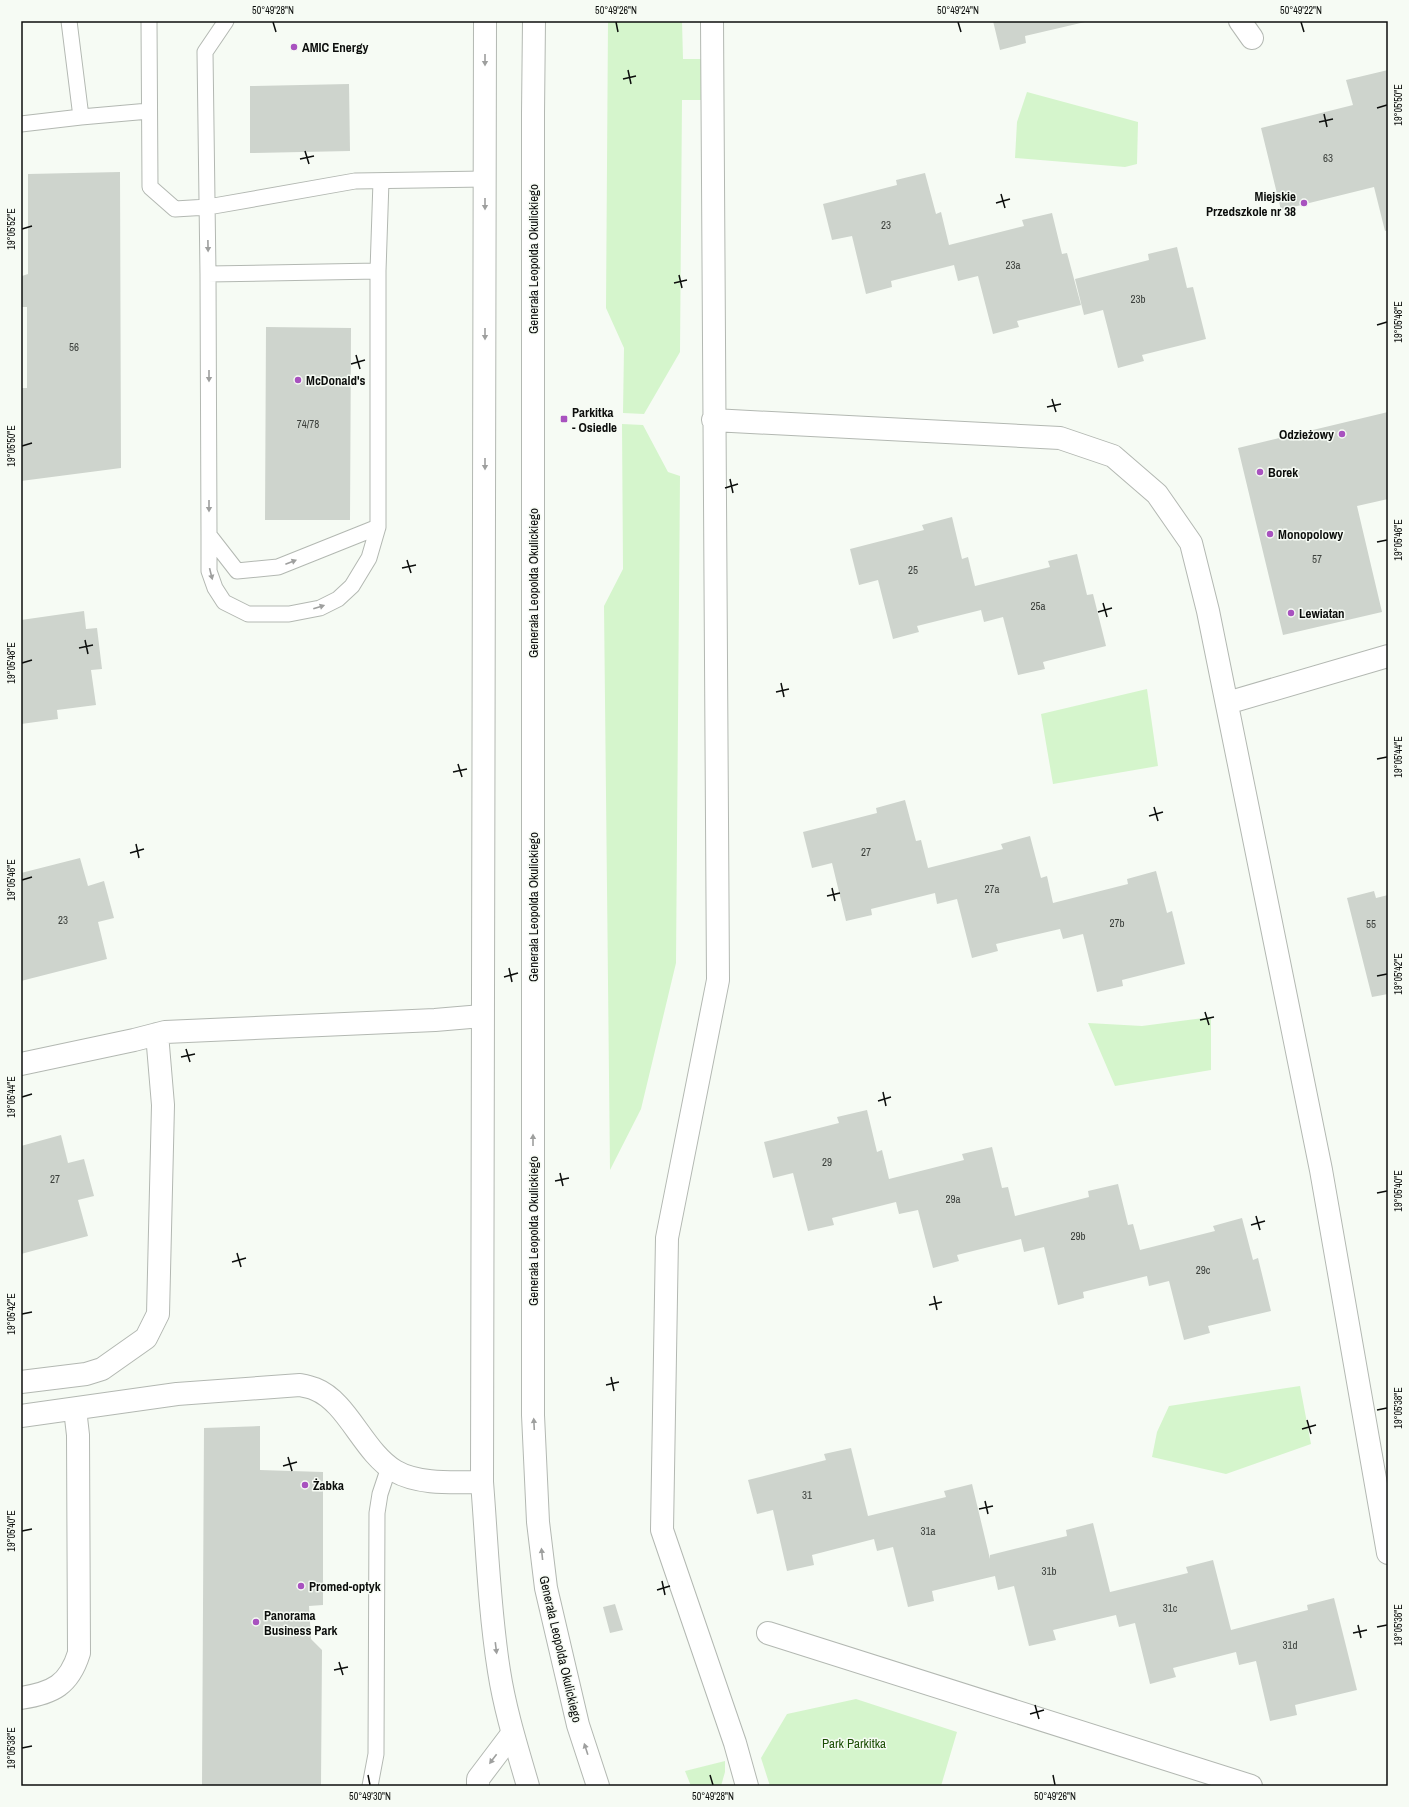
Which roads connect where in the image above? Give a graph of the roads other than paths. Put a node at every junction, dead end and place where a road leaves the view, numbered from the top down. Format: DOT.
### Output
graph roads {
  1 [pos="69,21"];
  2 [pos="149,21"];
  3 [pos="226,21"];
  4 [pos="485,21"];
  5 [pos="534,21"];
  6 [pos="712,21"];
  7 [pos="1240,21"];
  8 [pos="1252,38"];
  9 [pos="149,111"];
  10 [pos="81,117"];
  11 [pos="21,124"];
  12 [pos="485,179"];
  13 [pos="382,181"];
  14 [pos="208,206"];
  15 [pos="378,272"];
  16 [pos="208,274"];
  17 [pos="713,420"];
  18 [pos="378,528"];
  19 [pos="209,535"];
  20 [pos="1388,656"];
  21 [pos="1227,703"];
  22 [pos="482,1016"];
  23 [pos="157,1034"];
  24 [pos="21,1064"];
  25 [pos="21,1382"];
  26 [pos="74,1409"];
  27 [pos="21,1416"];
  28 [pos="389,1466"];
  29 [pos="482,1482"];
  30 [pos="1388,1552"];
  31 [pos="768,1633"];
  32 [pos="21,1698"];
  33 [pos="512,1734"];
  34 [pos="370,1786"];
  35 [pos="478,1786"];
  36 [pos="528,1786"];
  37 [pos="598,1786"];
  38 [pos="747,1786"];
  39 [pos="1251,1786"];
  1 -- 10 [label="lane"];
  2 -- 9 [label="lane"];
  3 -- 14 [label="lane"];
  4 -- 12 [label="street, one-way"];
  37 -- 5 [label="street, Generała Leopolda Okulickiego, one-way"];
  6 -- 17 [label="street"];
  7 -- 8 [label="street"];
  9 -- 10 [label="lane"];
  9 -- 14 [label="lane"];
  10 -- 11 [label="lane"];
  12 -- 13 [label="lane"];
  12 -- 22 [label="street, one-way"];
  13 -- 14 [label="lane"];
  13 -- 15 [label="lane"];
  14 -- 16 [label="lane, one-way"];
  15 -- 16 [label="lane"];
  15 -- 18 [label="lane"];
  16 -- 19 [label="lane, one-way"];
  17 -- 21 [label="street"];
  17 -- 38 [label="street"];
  19 -- 18 [label="lane, one-way"];
  19 -- 18 [label="lane, one-way"];
  20 -- 21 [label="street"];
  21 -- 30 [label="street"];
  22 -- 23 [label="street"];
  22 -- 29 [label="street"];
  23 -- 24 [label="street"];
  23 -- 25 [label="street"];
  26 -- 27 [label="street"];
  26 -- 28 [label="street"];
  26 -- 32 [label="street"];
  28 -- 29 [label="street"];
  28 -- 34 [label="lane"];
  29 -- 33 [label="street, one-way"];
  31 -- 39 [label="street"];
  33 -- 35 [label="street, one-way"];
  33 -- 36 [label="street"];
}
